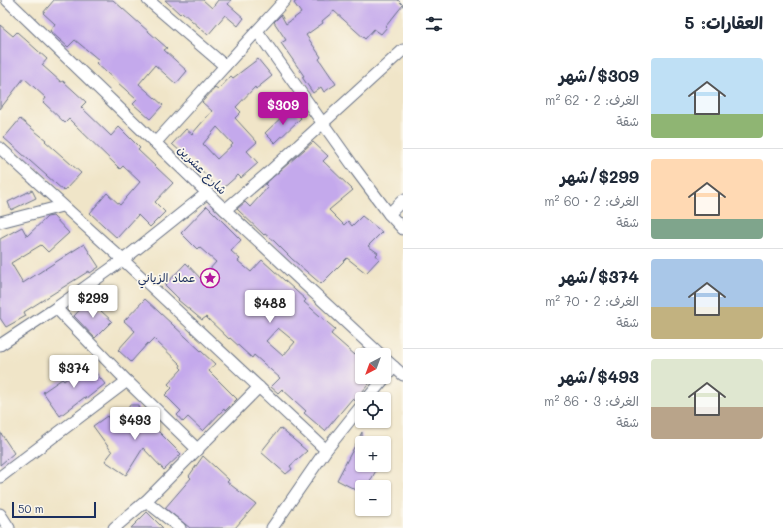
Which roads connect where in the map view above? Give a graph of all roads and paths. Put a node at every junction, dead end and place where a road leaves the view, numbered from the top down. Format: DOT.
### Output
graph roads {
  1 [pos="8,0"];
  2 [pos="23,0"];
  3 [pos="148,0"];
  4 [pos="285,0"];
  5 [pos="16,9"];
  6 [pos="257,31"];
  7 [pos="402,54"];
  8 [pos="225,66"];
  9 [pos="323,123"];
  10 [pos="156,142"];
  11 [pos="0,148"];
  12 [pos="207,193"];
  13 [pos="403,200"];
  14 [pos="62,206"];
  15 [pos="225,210"];
  16 [pos="389,214"];
  17 [pos="0,222"];
  18 [pos="403,229"];
  19 [pos="123,260"];
  20 [pos="56,308"];
  21 [pos="0,346"];
  22 [pos="373,348"];
  23 [pos="391,364"];
  24 [pos="394,367"];
  25 [pos="403,375"];
  26 [pos="127,381"];
  27 [pos="259,387"];
  28 [pos="373,392"];
  29 [pos="355,414"];
  30 [pos="198,450"];
  31 [pos="326,450"];
  32 [pos="0,477"];
  33 [pos="146,501"];
  34 [pos="0,514"];
  35 [pos="9,528"];
  36 [pos="114,528"];
  37 [pos="180,528"];
  38 [pos="272,528"];
  1 -- 5 [label="street, شارع عشرين"];
  2 -- 5 [label="street"];
  3 -- 8 [label="street"];
  4 -- 6 [label="street"];
  5 -- 10 [label="street, شارع عشرين"];
  6 -- 8 [label="street"];
  6 -- 9 [label="street"];
  7 -- 9 [label="street"];
  8 -- 10 [label="street"];
  9 -- 15 [label="street"];
  9 -- 16 [label="street"];
  10 -- 12 [label="street, شارع عشرين"];
  11 -- 14 [label="street"];
  12 -- 15 [label="street, شارع عشرين"];
  12 -- 19 [label="street"];
  13 -- 16 [label="street"];
  14 -- 17 [label="street"];
  14 -- 19 [label="street"];
  15 -- 22 [label="street, شارع عشرين"];
  16 -- 18 [label="street"];
  19 -- 20 [label="street"];
  19 -- 27 [label="street"];
  20 -- 21 [label="street"];
  20 -- 26 [label="street"];
  23 -- 24 [label="street"];
  24 -- 25 [label="street"];
  24 -- 28 [label="street"];
  26 -- 30 [label="street"];
  26 -- 32 [label="street"];
  27 -- 30 [label="street"];
  27 -- 31 [label="street"];
  29 -- 31 [label="street"];
  30 -- 33 [label="street"];
  31 -- 38 [label="street"];
  33 -- 36 [label="street"];
  33 -- 37 [label="street"];
  34 -- 35 [label="street"];
}
